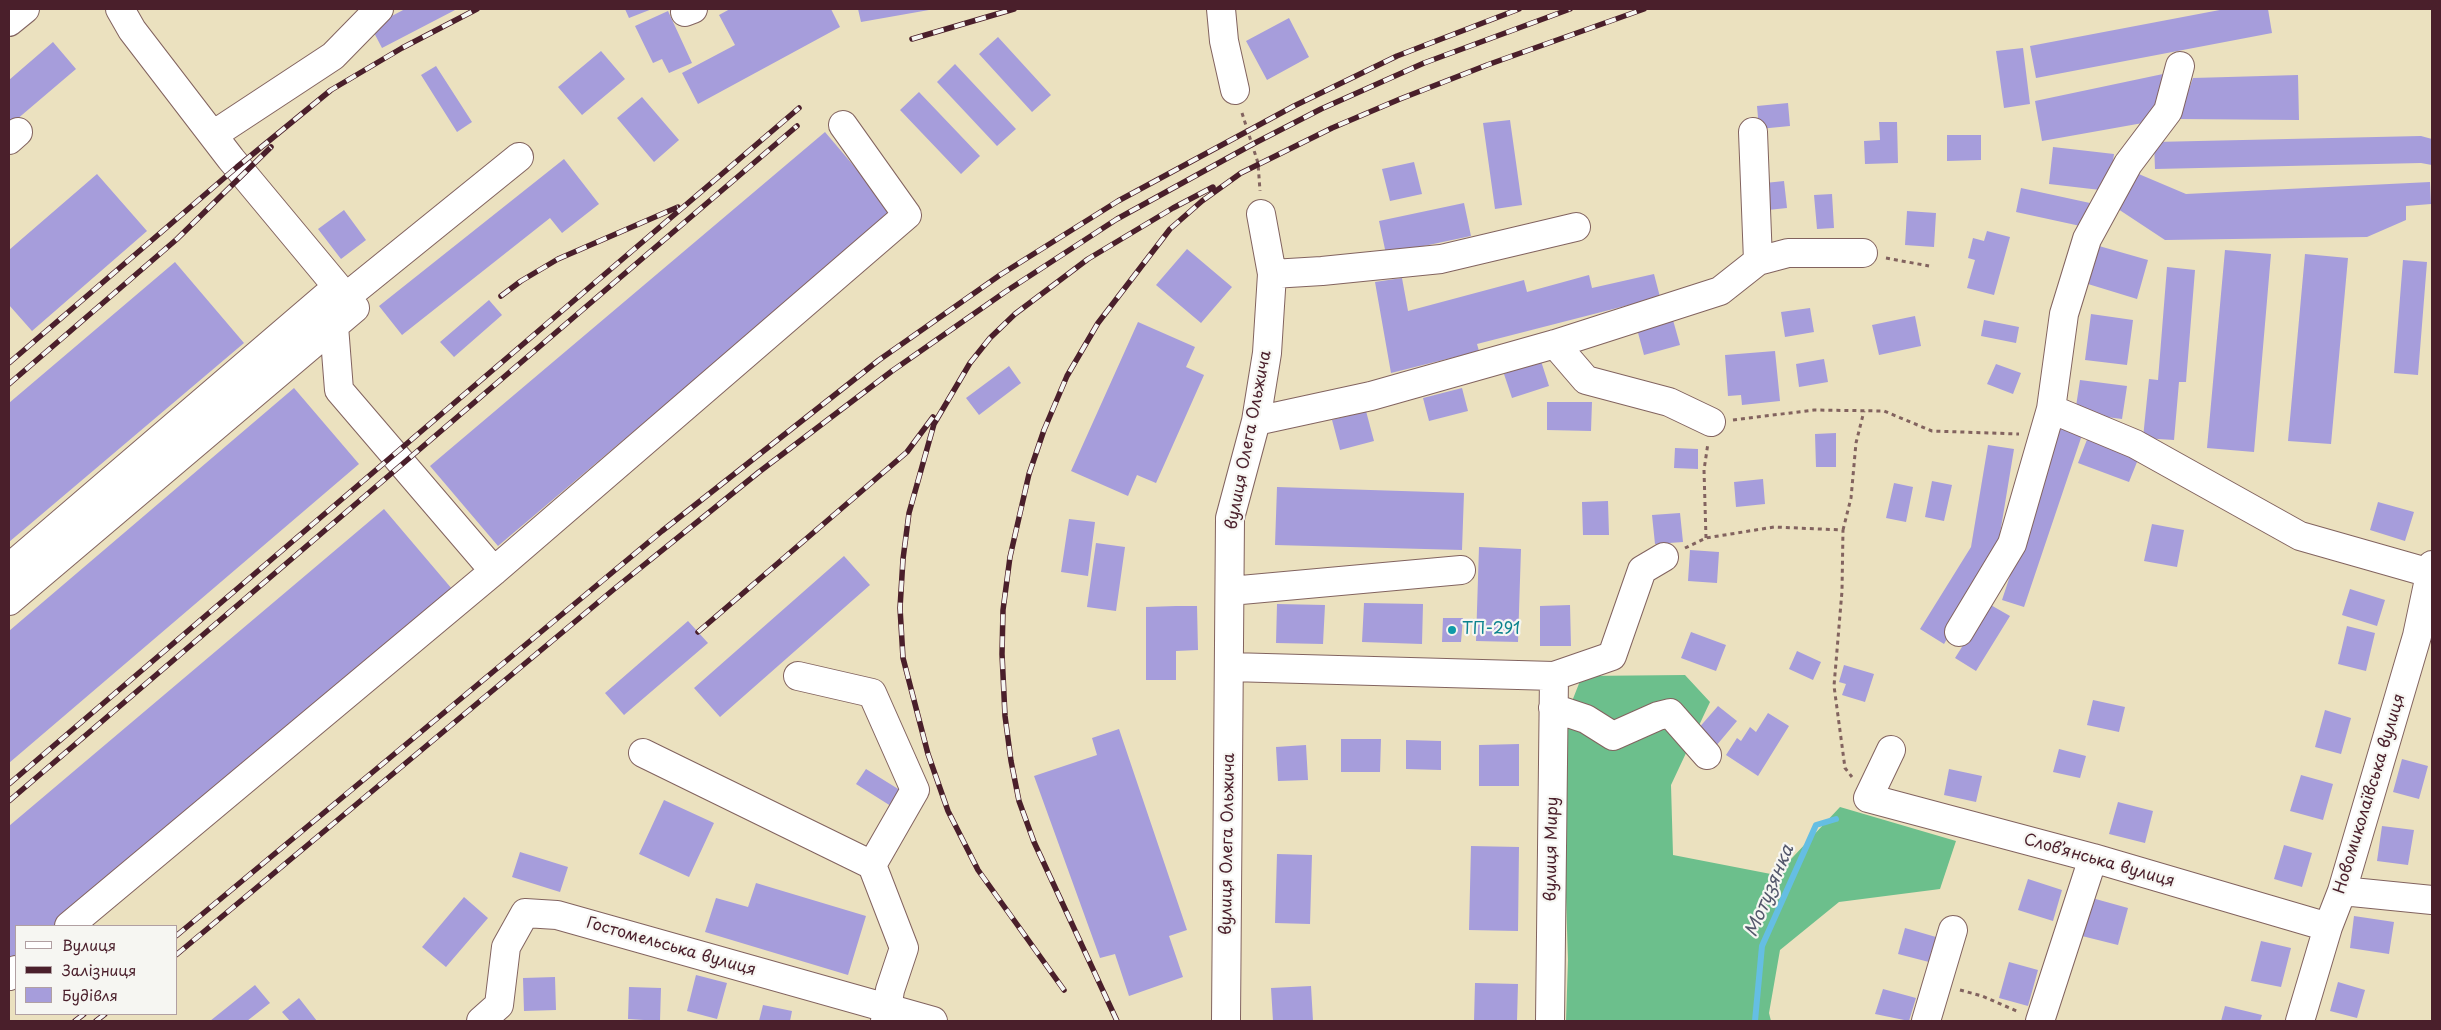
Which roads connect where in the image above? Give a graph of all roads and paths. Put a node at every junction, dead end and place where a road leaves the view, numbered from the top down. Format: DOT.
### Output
graph roads {
  1 [pos="25,9"];
  2 [pos="120,9"];
  3 [pos="379,9"];
  4 [pos="1221,9"];
  5 [pos="9,22"];
  6 [pos="2180,66"];
  7 [pos="1236,90"];
  8 [pos="843,124"];
  9 [pos="1753,132"];
  10 [pos="213,135"];
  11 [pos="519,157"];
  12 [pos="1261,214"];
  13 [pos="1576,227"];
  14 [pos="1863,253"];
  15 [pos="1758,261"];
  16 [pos="1929,266"];
  17 [pos="1272,274"];
  18 [pos="342,292"];
  19 [pos="334,326"];
  20 [pos="1555,344"];
  21 [pos="2052,409"];
  22 [pos="1864,410"];
  23 [pos="1256,421"];
  24 [pos="1711,422"];
  25 [pos="2042,434"];
  26 [pos="1843,530"];
  27 [pos="1706,538"];
  28 [pos="1664,558"];
  29 [pos="9,568"];
  30 [pos="2431,569"];
  31 [pos="1461,570"];
  32 [pos="494,571"];
  33 [pos="1230,591"];
  34 [pos="9,601"];
  35 [pos="1958,632"];
  36 [pos="2425,636"];
  37 [pos="1230,667"];
  38 [pos="798,676"];
  39 [pos="1554,676"];
  40 [pos="1553,708"];
  41 [pos="1891,750"];
  42 [pos="643,753"];
  43 [pos="1707,755"];
  44 [pos="1868,798"];
  45 [pos="2093,858"];
  46 [pos="872,865"];
  47 [pos="2342,891"];
  48 [pos="2432,900"];
  49 [pos="70,925"];
  50 [pos="2328,927"];
  51 [pos="1953,930"];
  52 [pos="1937,984"];
  53 [pos="886,1014"];
  54 [pos="493,1016"];
  55 [pos="933,1021"];
  56 [pos="1226,1021"];
  57 [pos="1550,1021"];
  58 [pos="1926,1021"];
  59 [pos="2040,1021"];
  60 [pos="2300,1021"];
  1 -- 5 [label="street"];
  2 -- 10 [label="street"];
  3 -- 10 [label="street"];
  4 -- 7 [label="street"];
  6 -- 21 [label="street"];
  7 -- 12 [label="path"];
  8 -- 32 [label="street"];
  9 -- 15 [label="street"];
  10 -- 18 [label="street"];
  11 -- 18 [label="street"];
  12 -- 17 [label="street, вулиця Олега Ольжича"];
  13 -- 17 [label="street"];
  14 -- 15 [label="street"];
  14 -- 16 [label="path"];
  15 -- 20 [label="street"];
  17 -- 23 [label="street, вулиця Олега Ольжича"];
  18 -- 19 [label="street"];
  18 -- 29 [label="street"];
  19 -- 32 [label="street"];
  19 -- 34 [label="street"];
  20 -- 23 [label="street"];
  20 -- 24 [label="street"];
  21 -- 25 [label="street"];
  21 -- 30 [label="street"];
  22 -- 24 [label="path"];
  22 -- 25 [label="path"];
  22 -- 26 [label="path"];
  23 -- 33 [label="street, вулиця Олега Ольжича"];
  24 -- 27 [label="path"];
  25 -- 35 [label="street"];
  26 -- 27 [label="path"];
  26 -- 44 [label="path"];
  27 -- 28 [label="path"];
  28 -- 39 [label="street"];
  30 -- 36 [label="street, Новомиколаївська вулиця"];
  31 -- 33 [label="street"];
  32 -- 49 [label="street"];
  33 -- 37 [label="street, вулиця Олега Ольжича"];
  36 -- 47 [label="street, Новомиколаївська вулиця"];
  37 -- 39 [label="street"];
  37 -- 56 [label="street, вулиця Олега Ольжича"];
  38 -- 46 [label="street"];
  39 -- 40 [label="street, вулиця Миру"];
  40 -- 43 [label="street"];
  40 -- 57 [label="street, вулиця Миру"];
  41 -- 44 [label="street"];
  42 -- 46 [label="street"];
  44 -- 45 [label="street, Словʼянська вулиця"];
  45 -- 50 [label="street, Словʼянська вулиця"];
  45 -- 59 [label="street"];
  46 -- 53 [label="street"];
  47 -- 48 [label="street"];
  47 -- 50 [label="street, Новомиколаївська вулиця"];
  50 -- 60 [label="street, Новомиколаївська вулиця"];
  51 -- 52 [label="street"];
  52 -- 58 [label="street"];
  52 -- 59 [label="path"];
  53 -- 54 [label="street, Гостомельська вулиця"];
  53 -- 55 [label="street, Гостомельська вулиця"];
}
